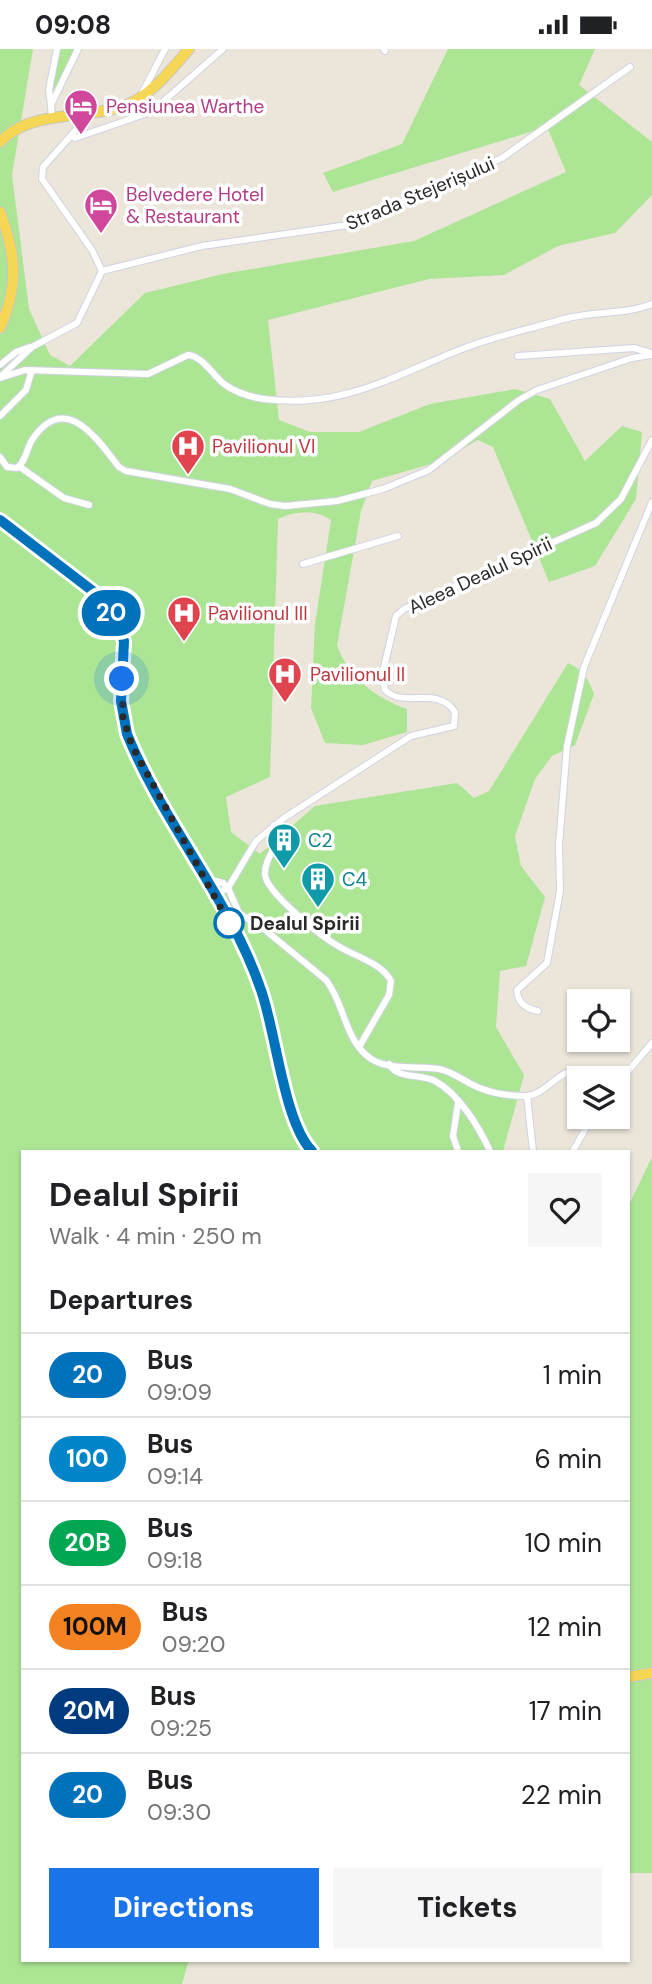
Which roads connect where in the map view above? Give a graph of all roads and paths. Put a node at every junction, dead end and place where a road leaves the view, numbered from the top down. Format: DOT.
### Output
graph roads {
  1 [pos="57,49"];
  2 [pos="78,49"];
  3 [pos="165,49"];
  4 [pos="189,49"];
  5 [pos="223,49"];
  6 [pos="629,67"];
  7 [pos="140,98"];
  8 [pos="51,105"];
  9 [pos="91,113"];
  10 [pos="52,119"];
  11 [pos="69,141"];
  12 [pos="0,142"];
  13 [pos="0,212"];
  14 [pos="102,271"];
  15 [pos="652,304"];
  16 [pos="0,328"];
  17 [pos="32,347"];
  18 [pos="652,354"];
  19 [pos="518,356"];
  20 [pos="0,365"];
  21 [pos="31,373"];
  22 [pos="0,378"];
  23 [pos="0,416"];
  24 [pos="652,440"];
  25 [pos="0,457"];
  26 [pos="20,467"];
  27 [pos="652,502"];
  28 [pos="89,505"];
  29 [pos="0,520"];
  30 [pos="398,536"];
  31 [pos="303,564"];
  32 [pos="274,825"];
  33 [pos="204,878"];
  34 [pos="228,888"];
  35 [pos="214,895"];
  36 [pos="538,1011"];
  37 [pos="652,1043"];
  38 [pos="359,1047"];
  39 [pos="389,1064"];
  40 [pos="630,1069"];
  41 [pos="567,1073"];
  42 [pos="527,1096"];
  43 [pos="458,1103"];
  44 [pos="585,1129"];
  45 [pos="311,1150"];
  46 [pos="458,1150"];
  47 [pos="489,1150"];
  48 [pos="533,1150"];
  49 [pos="574,1150"];
  50 [pos="652,1673"];
  51 [pos="630,1677"];
  1 -- 8 [label="street"];
  2 -- 8 [label="street"];
  3 -- 7 [label="street"];
  4 -- 7 [label="main road"];
  5 -- 11 [label="street"];
  6 -- 14 [label="street, Strada Stejerișului"];
  7 -- 9 [label="main road"];
  8 -- 10 [label="street"];
  9 -- 10 [label="main road"];
  9 -- 11 [label="street"];
  10 -- 12 [label="main road"];
  11 -- 14 [label="street"];
  13 -- 16 [label="main road"];
  14 -- 17 [label="street"];
  15 -- 21 [label="street"];
  17 -- 20 [label="street"];
  17 -- 22 [label="street"];
  18 -- 19 [label="street"];
  18 -- 26 [label="street"];
  21 -- 22 [label="street"];
  21 -- 23 [label="street"];
  24 -- 32 [label="street, Aleea Dealul Spirii"];
  25 -- 26 [label="street"];
  26 -- 28 [label="street"];
  27 -- 36 [label="street"];
  29 -- 33 [label="main road"];
  30 -- 31 [label="street"];
  32 -- 34 [label="street, Aleea Dealul Spirii"];
  32 -- 38 [label="street"];
  33 -- 34 [label="street"];
  33 -- 35 [label="main road"];
  34 -- 35 [label="street"];
  34 -- 38 [label="street"];
  35 -- 45 [label="main road"];
  37 -- 40 [label="street"];
  38 -- 39 [label="street"];
  39 -- 42 [label="street"];
  39 -- 43 [label="street"];
  41 -- 42 [label="street"];
  42 -- 48 [label="street"];
  43 -- 46 [label="street"];
  43 -- 47 [label="street"];
  44 -- 49 [label="street"];
  50 -- 51 [label="main road"];
}
